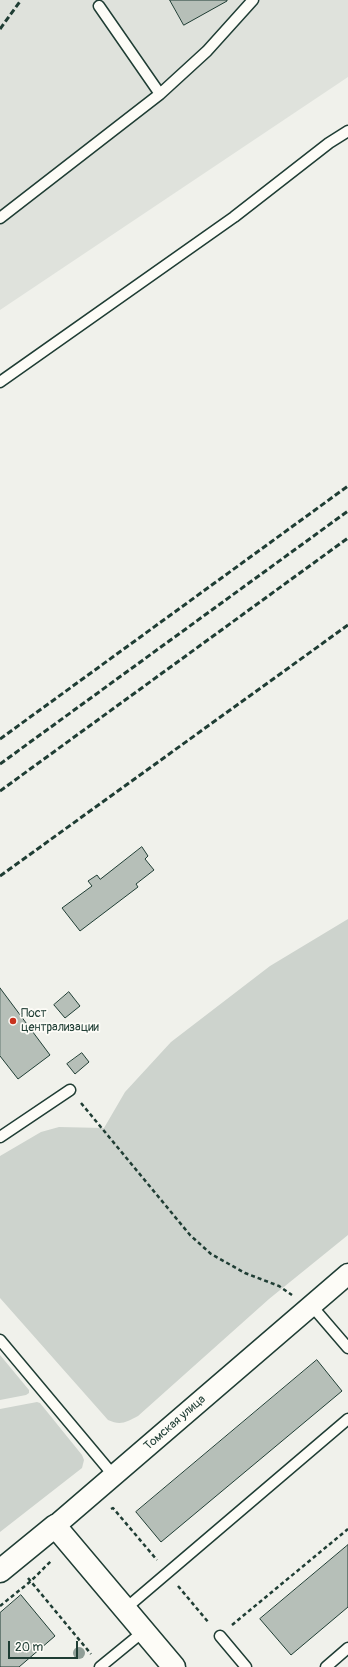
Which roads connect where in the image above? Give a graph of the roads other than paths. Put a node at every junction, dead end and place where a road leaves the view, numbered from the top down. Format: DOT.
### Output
graph roads {
  1 [pos="253,0"];
  2 [pos="99,6"];
  3 [pos="160,94"];
  4 [pos="348,131"];
  5 [pos="0,218"];
  6 [pos="0,382"];
  7 [pos="70,1090"];
  8 [pos="0,1137"];
  9 [pos="348,1274"];
  10 [pos="310,1306"];
  11 [pos="0,1340"];
  12 [pos="348,1348"];
  13 [pos="348,1419"];
  14 [pos="114,1476"];
  15 [pos="55,1526"];
  16 [pos="7,1566"];
  17 [pos="125,1609"];
  18 [pos="144,1631"];
  19 [pos="220,1636"];
  20 [pos="348,1648"];
  21 [pos="101,1667"];
  22 [pos="174,1667"];
  23 [pos="246,1667"];
  24 [pos="326,1667"];
  1 -- 3 [label="lane"];
  2 -- 3 [label="lane"];
  3 -- 5 [label="lane"];
  4 -- 6 [label="lane"];
  7 -- 8 [label="lane"];
  9 -- 10 [label="street, Томская улица"];
  10 -- 12 [label="lane"];
  10 -- 14 [label="street, Томская улица"];
  11 -- 14 [label="lane"];
  13 -- 17 [label="lane"];
  14 -- 15 [label="street, Томская улица"];
  15 -- 16 [label="street, Томская улица"];
  15 -- 17 [label="street"];
  17 -- 18 [label="street"];
  18 -- 21 [label="lane"];
  18 -- 22 [label="street"];
  19 -- 23 [label="lane"];
  20 -- 24 [label="lane"];
}
